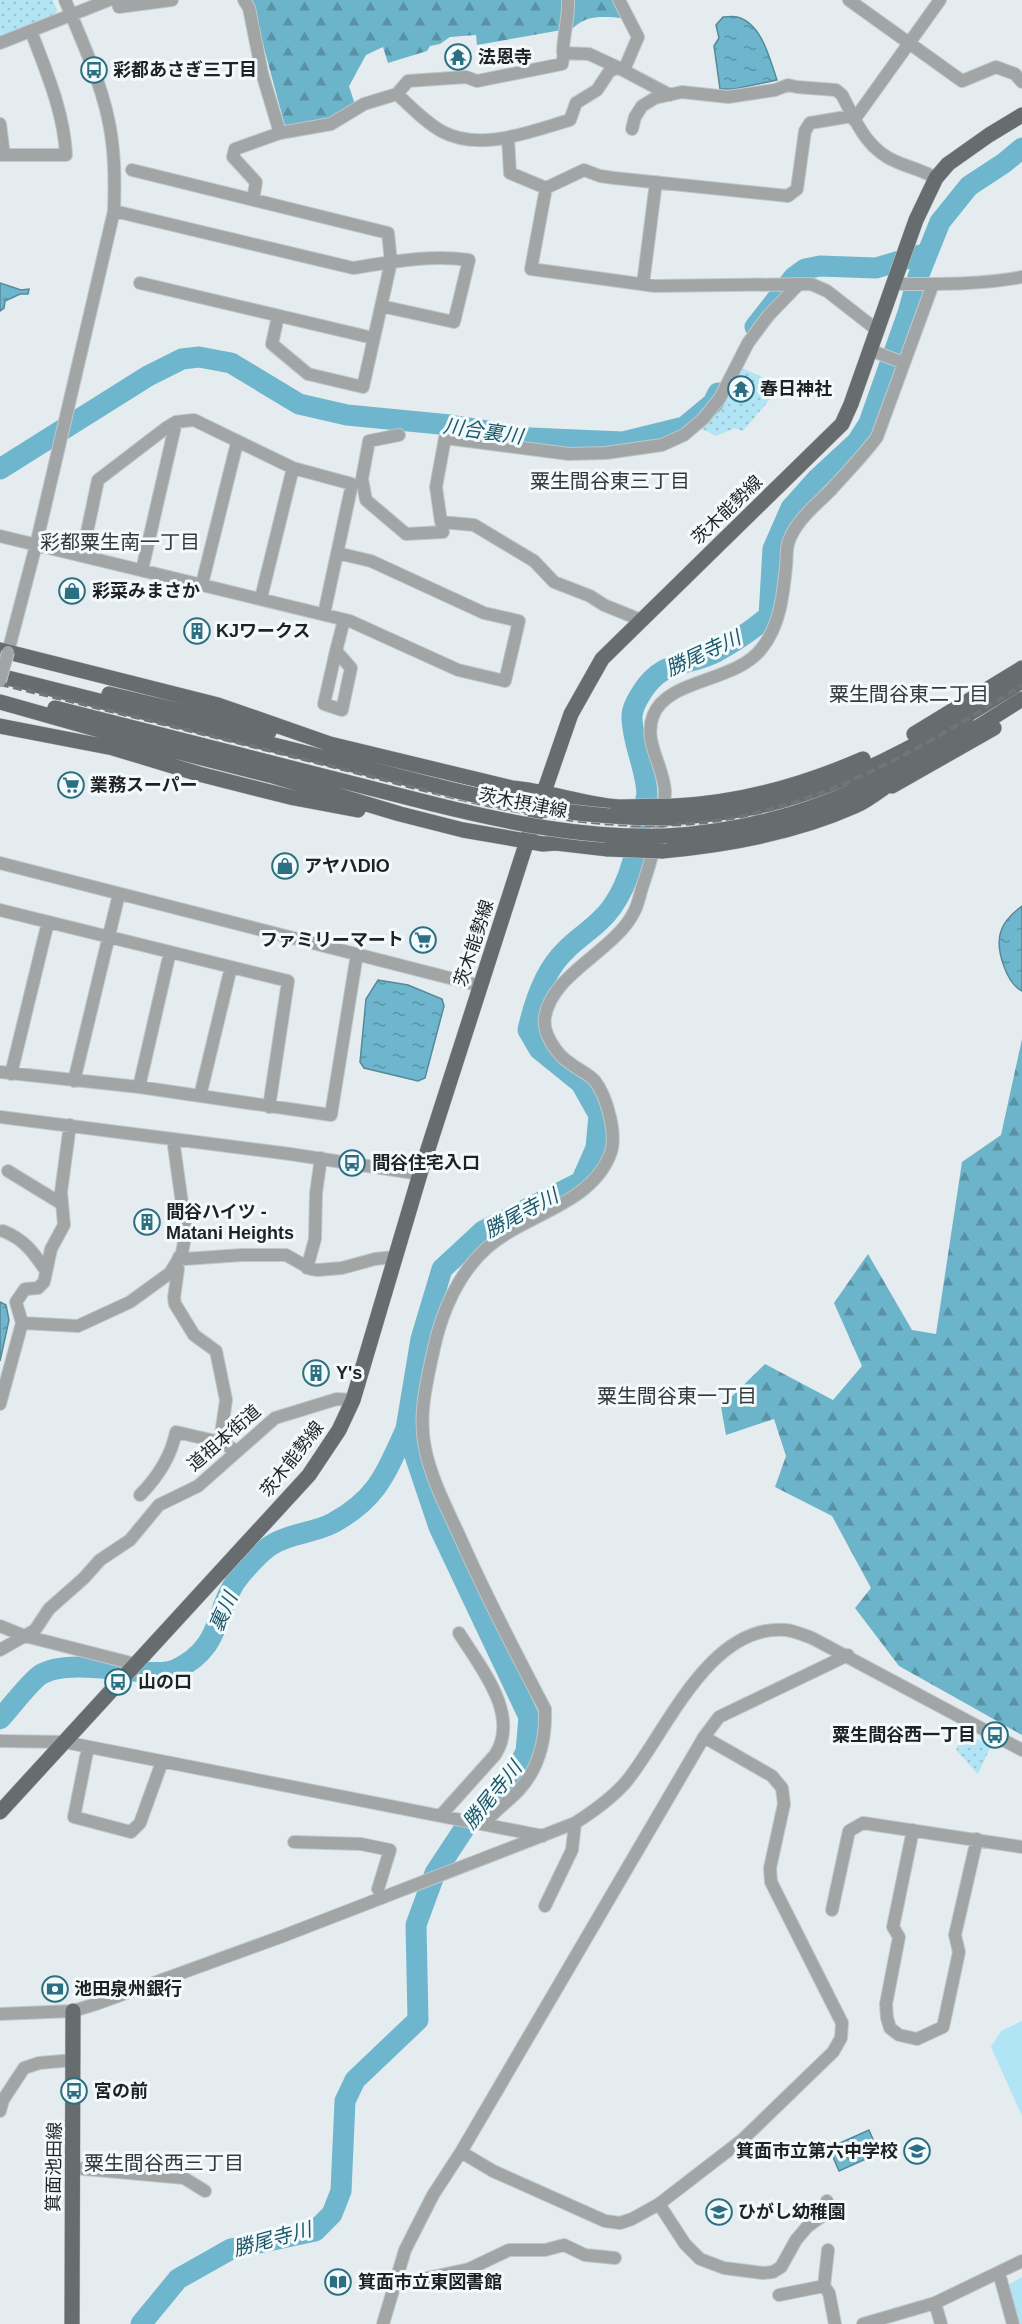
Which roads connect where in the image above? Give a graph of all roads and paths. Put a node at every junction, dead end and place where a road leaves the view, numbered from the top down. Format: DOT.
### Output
graph roads {
  1 [pos="65,0"];
  2 [pos="109,0"];
  3 [pos="117,0"];
  4 [pos="172,0"];
  5 [pos="244,0"];
  6 [pos="568,0"];
  7 [pos="619,0"];
  8 [pos="849,0"];
  9 [pos="940,0"];
  10 [pos="71,15"];
  11 [pos="31,31"];
  12 [pos="0,43"];
  13 [pos="909,43"];
  14 [pos="564,54"];
  15 [pos="621,68"];
  16 [pos="1022,82"];
  17 [pos="397,94"];
  18 [pos="670,95"];
  19 [pos="1022,115"];
  20 [pos="853,118"];
  21 [pos="0,124"];
  22 [pos="632,129"];
  23 [pos="280,133"];
  24 [pos="508,138"];
  25 [pos="2,155"];
  26 [pos="132,170"];
  27 [pos="936,178"];
  28 [pos="656,182"];
  29 [pos="546,188"];
  30 [pos="254,200"];
  31 [pos="114,211"];
  32 [pos="391,262"];
  33 [pos="1022,277"];
  34 [pos="897,279"];
  35 [pos="140,283"];
  36 [pos="797,284"];
  37 [pos="643,285"];
  38 [pos="931,285"];
  39 [pos="381,306"];
  40 [pos="278,316"];
  41 [pos="877,330"];
  42 [pos="374,338"];
  43 [pos="870,350"];
  44 [pos="904,363"];
  45 [pos="176,422"];
  46 [pos="399,435"];
  47 [pos="237,443"];
  48 [pos="293,468"];
  49 [pos="442,532"];
  50 [pos="0,536"];
  51 [pos="36,545"];
  52 [pos="337,554"];
  53 [pos="82,556"];
  54 [pos="142,570"];
  55 [pos="202,584"];
  56 [pos="261,598"];
  57 [pos="324,614"];
  58 [pos="344,620"];
  59 [pos="641,620"];
  60 [pos="4,651"];
  61 [pos="336,651"];
  62 [pos="1022,668"];
  63 [pos="0,671"];
  64 [pos="0,679"];
  65 [pos="1022,681"];
  66 [pos="0,694"];
  67 [pos="1022,699"];
  68 [pos="0,702"];
  69 [pos="1022,710"];
  70 [pos="0,726"];
  71 [pos="978,727"];
  72 [pos="330,744"];
  73 [pos="881,791"];
  74 [pos="543,793"];
  75 [pos="673,812"];
  76 [pos="400,814"];
  77 [pos="527,841"];
  78 [pos="664,844"];
  79 [pos="0,863"];
  80 [pos="119,894"];
  81 [pos="0,910"];
  82 [pos="48,922"];
  83 [pos="108,937"];
  84 [pos="170,952"];
  85 [pos="357,954"];
  86 [pos="231,967"];
  87 [pos="481,986"];
  88 [pos="6,1073"];
  89 [pos="74,1080"];
  90 [pos="139,1087"];
  91 [pos="200,1096"];
  92 [pos="269,1107"];
  93 [pos="0,1117"];
  94 [pos="70,1125"];
  95 [pos="173,1139"];
  96 [pos="321,1158"];
  97 [pos="8,1171"];
  98 [pos="420,1174"];
  99 [pos="62,1204"];
  100 [pos="3,1231"];
  101 [pos="395,1257"];
  102 [pos="177,1262"];
  103 [pos="307,1268"];
  104 [pos="46,1271"];
  105 [pos="22,1323"];
  106 [pos="352,1400"];
  107 [pos="0,1404"];
  108 [pos="220,1442"];
  109 [pos="237,1451"];
  110 [pos="140,1495"];
  111 [pos="0,1626"];
  112 [pos="459,1633"];
  113 [pos="25,1636"];
  114 [pos="0,1650"];
  115 [pos="848,1655"];
  116 [pos="135,1664"];
  117 [pos="704,1737"];
  118 [pos="0,1741"];
  119 [pos="64,1742"];
  120 [pos="88,1747"];
  121 [pos="1022,1750"];
  122 [pos="162,1762"];
  123 [pos="0,1812"];
  124 [pos="442,1814"];
  125 [pos="485,1823"];
  126 [pos="575,1823"];
  127 [pos="913,1830"];
  128 [pos="544,1836"];
  129 [pos="977,1839"];
  130 [pos="294,1842"];
  131 [pos="1022,1847"];
  132 [pos="378,1889"];
  133 [pos="545,1906"];
  134 [pos="832,1910"];
  135 [pos="73,2011"];
  136 [pos="0,2014"];
  137 [pos="74,2060"];
  138 [pos="0,2111"];
  139 [pos="461,2152"];
  140 [pos="73,2168"];
  141 [pos="206,2191"];
  142 [pos="827,2201"];
  143 [pos="659,2204"];
  144 [pos="828,2250"];
  145 [pos="615,2258"];
  146 [pos="1022,2261"];
  147 [pos="999,2273"];
  148 [pos="395,2285"];
  149 [pos="824,2286"];
  150 [pos="779,2295"];
  151 [pos="935,2303"];
  152 [pos="72,2324"];
  153 [pos="383,2324"];
  154 [pos="835,2324"];
  155 [pos="866,2324"];
  156 [pos="940,2324"];
  157 [pos="1013,2324"];
  1 -- 10 [label="street"];
  2 -- 10 [label="street"];
  3 -- 4 [label="street"];
  5 -- 23 [label="street"];
  6 -- 14 [label="street"];
  7 -- 15 [label="street"];
  8 -- 13 [label="street"];
  9 -- 13 [label="street"];
  10 -- 11 [label="street"];
  10 -- 31 [label="street"];
  11 -- 12 [label="street"];
  11 -- 25 [label="street"];
  13 -- 16 [label="street"];
  13 -- 20 [label="street"];
  14 -- 15 [label="street"];
  14 -- 17 [label="street"];
  15 -- 18 [label="street"];
  15 -- 24 [label="street"];
  17 -- 23 [label="street"];
  17 -- 24 [label="street"];
  18 -- 20 [label="street"];
  18 -- 22 [label="street"];
  19 -- 27 [label="main road, 茨木能勢線"];
  20 -- 27 [label="street"];
  20 -- 28 [label="street"];
  21 -- 25 [label="street"];
  23 -- 30 [label="street"];
  24 -- 29 [label="street"];
  26 -- 30 [label="street"];
  27 -- 34 [label="main road, 茨木能勢線"];
  28 -- 29 [label="street"];
  28 -- 37 [label="street"];
  29 -- 37 [label="street"];
  30 -- 32 [label="street"];
  31 -- 32 [label="street"];
  31 -- 51 [label="street"];
  32 -- 39 [label="street"];
  32 -- 39 [label="street"];
  33 -- 38 [label="street"];
  34 -- 38 [label="street"];
  34 -- 41 [label="main road, 茨木能勢線"];
  35 -- 40 [label="street"];
  36 -- 37 [label="street"];
  36 -- 41 [label="street"];
  36 -- 59 [label="street"];
  38 -- 44 [label="street"];
  39 -- 42 [label="street"];
  40 -- 42 [label="street"];
  40 -- 42 [label="street"];
  41 -- 43 [label="main road, 茨木能勢線"];
  43 -- 44 [label="street"];
  43 -- 59 [label="main road, 茨木能勢線"];
  44 -- 125 [label="street"];
  45 -- 47 [label="street"];
  45 -- 53 [label="street"];
  45 -- 54 [label="street"];
  46 -- 49 [label="street"];
  47 -- 48 [label="street"];
  47 -- 55 [label="street"];
  48 -- 52 [label="street"];
  48 -- 56 [label="street"];
  50 -- 51 [label="street"];
  51 -- 53 [label="street"];
  51 -- 60 [label="street"];
  52 -- 57 [label="street"];
  52 -- 58 [label="street"];
  53 -- 54 [label="street"];
  54 -- 55 [label="street"];
  55 -- 56 [label="street"];
  56 -- 57 [label="street"];
  57 -- 58 [label="street"];
  58 -- 61 [label="street"];
  59 -- 74 [label="main road, 茨木能勢線"];
  60 -- 64 [label="street, bridge"];
  60 -- 72 [label="main road"];
  62 -- 75 [label="main road"];
  63 -- 72 [label="main road"];
  64 -- 75 [label="main road, 茨木摂津線, bridge"];
  65 -- 75 [label="main road, 茨木摂津線"];
  66 -- 78 [label="main road, 茨木摂津線, bridge"];
  67 -- 71 [label="main road, 茨木摂津線"];
  68 -- 76 [label="main road"];
  69 -- 73 [label="main road"];
  70 -- 76 [label="main road"];
  71 -- 73 [label="main road"];
  71 -- 78 [label="main road, 茨木摂津線"];
  72 -- 74 [label="main road"];
  73 -- 78 [label="main road"];
  74 -- 75 [label="main road, bridge"];
  74 -- 77 [label="main road, 茨木能勢線"];
  76 -- 77 [label="main road"];
  77 -- 78 [label="main road, bridge"];
  77 -- 87 [label="main road, 茨木能勢線"];
  79 -- 80 [label="street"];
  80 -- 83 [label="street"];
  80 -- 85 [label="street"];
  81 -- 82 [label="street"];
  82 -- 83 [label="street"];
  82 -- 88 [label="street"];
  83 -- 84 [label="street"];
  83 -- 89 [label="street"];
  84 -- 86 [label="street"];
  84 -- 90 [label="street"];
  85 -- 87 [label="street"];
  85 -- 92 [label="street"];
  86 -- 91 [label="street"];
  86 -- 92 [label="street"];
  87 -- 98 [label="main road, 茨木能勢線"];
  88 -- 89 [label="street"];
  89 -- 90 [label="street"];
  90 -- 91 [label="street"];
  91 -- 92 [label="street"];
  93 -- 94 [label="street"];
  94 -- 95 [label="street"];
  94 -- 99 [label="street"];
  95 -- 96 [label="street"];
  95 -- 102 [label="street"];
  96 -- 98 [label="street"];
  96 -- 103 [label="street"];
  97 -- 99 [label="street"];
  98 -- 101 [label="main road, 茨木能勢線"];
  99 -- 104 [label="street"];
  100 -- 104 [label="street"];
  101 -- 103 [label="street"];
  101 -- 106 [label="main road, 茨木能勢線"];
  102 -- 103 [label="street"];
  102 -- 105 [label="street"];
  102 -- 108 [label="street"];
  104 -- 105 [label="street"];
  105 -- 107 [label="street"];
  106 -- 109 [label="street, 道祖本街道"];
  106 -- 116 [label="main road, 茨木能勢線"];
  108 -- 109 [label="street"];
  108 -- 110 [label="street"];
  109 -- 113 [label="street, 道祖本街道"];
  111 -- 113 [label="street"];
  112 -- 124 [label="street"];
  113 -- 114 [label="street, 道祖本街道"];
  113 -- 116 [label="street"];
  115 -- 117 [label="street"];
  115 -- 121 [label="street"];
  115 -- 126 [label="street"];
  116 -- 119 [label="main road, 茨木能勢線"];
  117 -- 139 [label="street"];
  117 -- 143 [label="street"];
  118 -- 119 [label="street"];
  119 -- 120 [label="street"];
  119 -- 123 [label="main road, 茨木能勢線"];
  120 -- 122 [label="street"];
  120 -- 122 [label="street"];
  122 -- 124 [label="street"];
  124 -- 125 [label="street"];
  125 -- 128 [label="street"];
  126 -- 128 [label="street"];
  126 -- 133 [label="street"];
  127 -- 129 [label="street"];
  127 -- 129 [label="street"];
  127 -- 134 [label="street"];
  128 -- 135 [label="street"];
  129 -- 131 [label="street"];
  130 -- 132 [label="street"];
  135 -- 136 [label="street"];
  135 -- 137 [label="main road, 箕面池田線"];
  137 -- 138 [label="street"];
  137 -- 140 [label="main road, 箕面池田線"];
  139 -- 143 [label="street"];
  139 -- 148 [label="street"];
  140 -- 141 [label="street"];
  140 -- 152 [label="main road, 箕面池田線"];
  142 -- 143 [label="street"];
  144 -- 149 [label="street"];
  145 -- 148 [label="street"];
  146 -- 147 [label="street"];
  147 -- 151 [label="street"];
  147 -- 157 [label="street"];
  148 -- 153 [label="street"];
  149 -- 150 [label="street"];
  149 -- 154 [label="street"];
  151 -- 155 [label="street"];
  151 -- 156 [label="street"];
}
